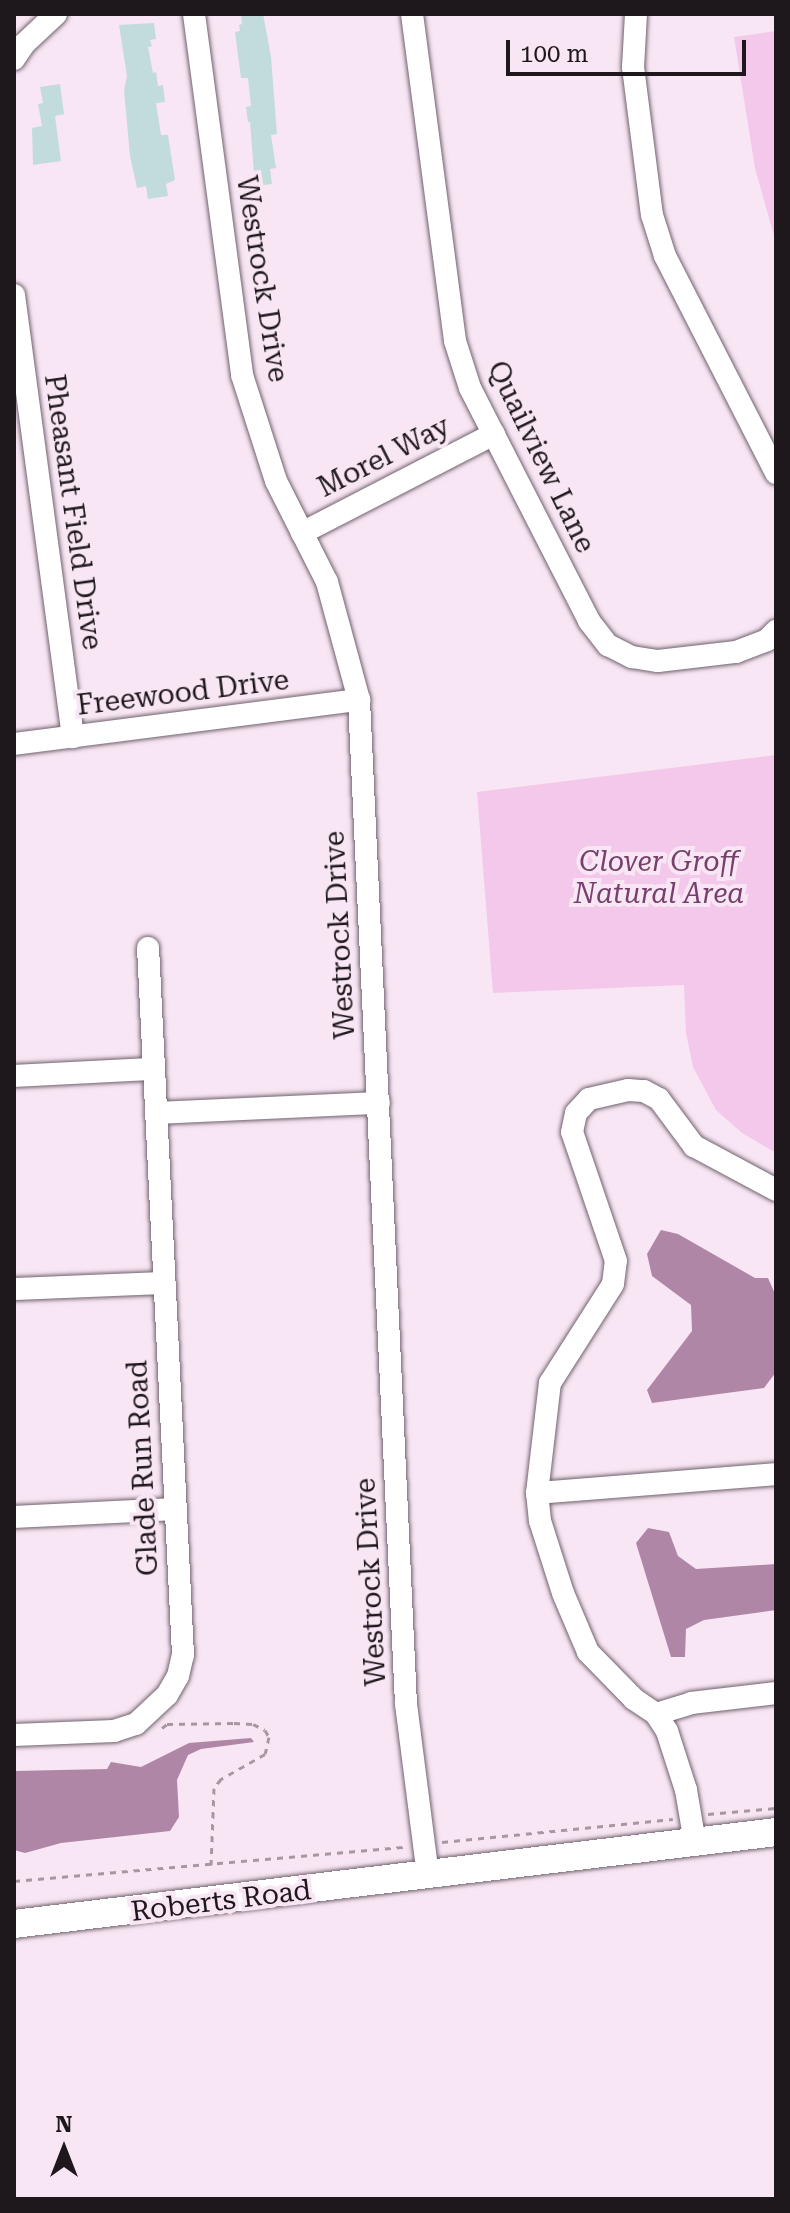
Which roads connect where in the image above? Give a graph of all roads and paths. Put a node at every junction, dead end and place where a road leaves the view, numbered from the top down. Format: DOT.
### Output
graph roads {
  1 [pos="56,14"];
  2 [pos="194,14"];
  3 [pos="412,14"];
  4 [pos="636,14"];
  5 [pos="17,47"];
  6 [pos="14,295"];
  7 [pos="494,434"];
  8 [pos="776,473"];
  9 [pos="302,533"];
  10 [pos="776,631"];
  11 [pos="359,700"];
  12 [pos="73,737"];
  13 [pos="14,744"];
  14 [pos="148,948"];
  15 [pos="154,1069"];
  16 [pos="14,1076"];
  17 [pos="379,1103"];
  18 [pos="156,1113"];
  19 [pos="776,1190"];
  20 [pos="164,1283"];
  21 [pos="14,1289"];
  22 [pos="776,1474"];
  23 [pos="537,1493"];
  24 [pos="175,1509"];
  25 [pos="14,1517"];
  26 [pos="776,1693"];
  27 [pos="656,1714"];
  28 [pos="156,1732"];
  29 [pos="14,1735"];
  30 [pos="776,1808"];
  31 [pos="693,1830"];
  32 [pos="776,1832"];
  33 [pos="423,1845"];
  34 [pos="211,1865"];
  35 [pos="428,1876"];
  36 [pos="14,1881"];
  37 [pos="14,1908"];
  38 [pos="14,1924"];
  1 -- 5 [label="street"];
  2 -- 9 [label="street, Westrock Drive"];
  3 -- 7 [label="street, Quailview Lane"];
  4 -- 8 [label="street"];
  6 -- 12 [label="street, Pheasant Field Drive"];
  7 -- 9 [label="street, Morel Way"];
  7 -- 10 [label="street, Quailview Lane"];
  9 -- 11 [label="street, Westrock Drive"];
  11 -- 12 [label="street, Freewood Drive"];
  11 -- 17 [label="street, Westrock Drive"];
  12 -- 13 [label="street, Freewood Drive"];
  14 -- 15 [label="street, Glade Run Road"];
  15 -- 16 [label="street"];
  15 -- 18 [label="street, Glade Run Road"];
  17 -- 18 [label="street"];
  17 -- 33 [label="street, Westrock Drive"];
  18 -- 20 [label="street, Glade Run Road"];
  19 -- 23 [label="street"];
  20 -- 21 [label="street"];
  20 -- 24 [label="street, Glade Run Road"];
  22 -- 23 [label="street"];
  23 -- 27 [label="street"];
  24 -- 25 [label="street"];
  24 -- 29 [label="street, Glade Run Road"];
  26 -- 27 [label="street"];
  27 -- 31 [label="street"];
  28 -- 34 [label="path"];
  30 -- 31 [label="path"];
  31 -- 32 [label="main road, Roberts Road"];
  31 -- 33 [label="path"];
  31 -- 35 [label="main road, Roberts Road"];
  33 -- 34 [label="path"];
  33 -- 35 [label="street, Westrock Drive"];
  34 -- 36 [label="path"];
  35 -- 37 [label="main road, Roberts Road"];
  35 -- 38 [label="main road, Roberts Road"];
}
